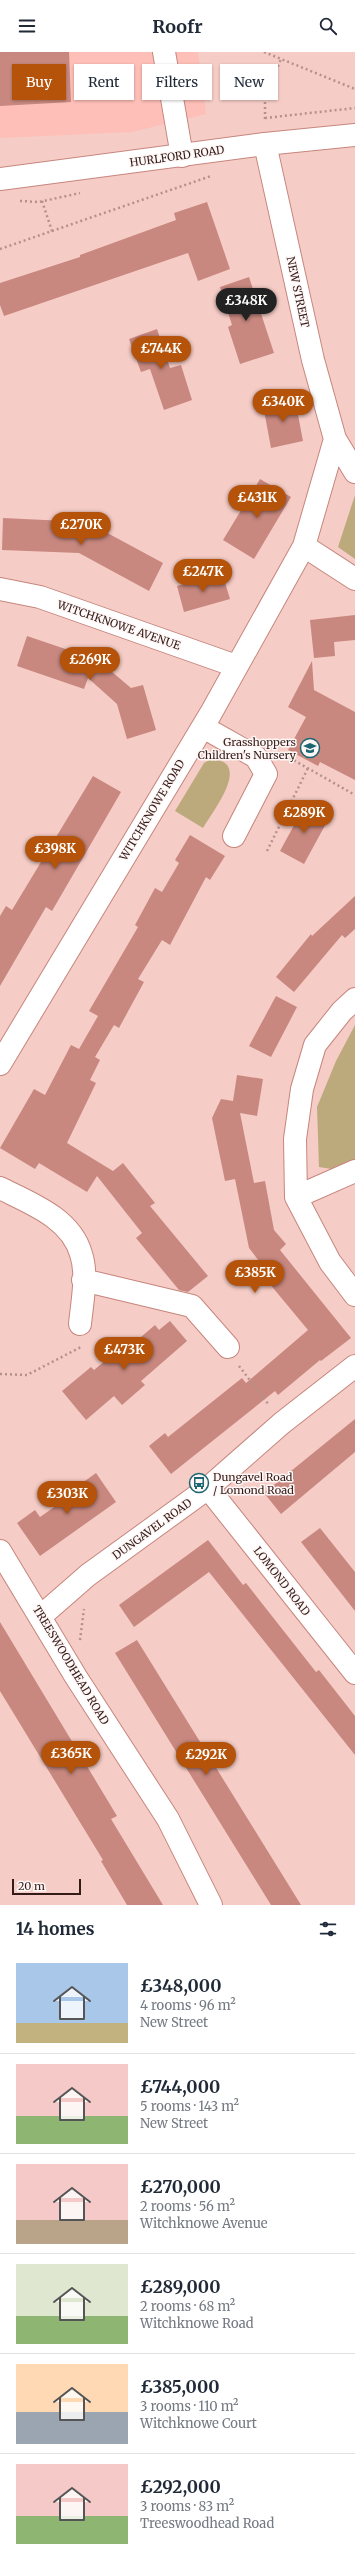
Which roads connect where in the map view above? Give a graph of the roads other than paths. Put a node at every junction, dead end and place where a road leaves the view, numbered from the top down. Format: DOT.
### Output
graph roads {
  1 [pos="164,52"];
  2 [pos="355,135"];
  3 [pos="265,144"];
  4 [pos="182,156"];
  5 [pos="0,179"];
  6 [pos="335,439"];
  7 [pos="355,472"];
  8 [pos="304,546"];
  9 [pos="355,579"];
  10 [pos="0,589"];
  11 [pos="236,666"];
  12 [pos="203,727"];
  13 [pos="234,836"];
  14 [pos="355,999"];
  15 [pos="0,1064"];
  16 [pos="355,1171"];
  17 [pos="0,1188"];
  18 [pos="296,1197"];
  19 [pos="83,1280"];
  20 [pos="355,1295"];
  21 [pos="80,1324"];
  22 [pos="228,1346"];
  23 [pos="355,1366"];
  24 [pos="208,1488"];
  25 [pos="0,1551"];
  26 [pos="41,1616"];
  27 [pos="355,1673"];
  28 [pos="212,1905"];
  1 -- 4 [label="street"];
  2 -- 3 [label="street, HURLFORD ROAD"];
  3 -- 4 [label="street, HURLFORD ROAD"];
  3 -- 6 [label="street, NEW STREET"];
  4 -- 5 [label="street, HURLFORD ROAD"];
  6 -- 7 [label="street, NEW STREET"];
  6 -- 8 [label="street, WITCHKNOWE ROAD"];
  8 -- 9 [label="street"];
  8 -- 11 [label="street, WITCHKNOWE ROAD"];
  10 -- 11 [label="street, WITCHKNOWE AVENUE"];
  11 -- 12 [label="street, WITCHKNOWE ROAD"];
  12 -- 13 [label="street"];
  12 -- 15 [label="street, WITCHKNOWE ROAD"];
  14 -- 18 [label="street"];
  16 -- 18 [label="street"];
  17 -- 19 [label="street"];
  18 -- 20 [label="street"];
  19 -- 21 [label="street"];
  19 -- 22 [label="street"];
  23 -- 24 [label="street, DUNGAVEL ROAD"];
  24 -- 26 [label="street, DUNGAVEL ROAD"];
  24 -- 27 [label="street, LOMOND ROAD"];
  25 -- 26 [label="street, TREESWOODHEAD ROAD"];
  26 -- 28 [label="street, TREESWOODHEAD ROAD"];
}
